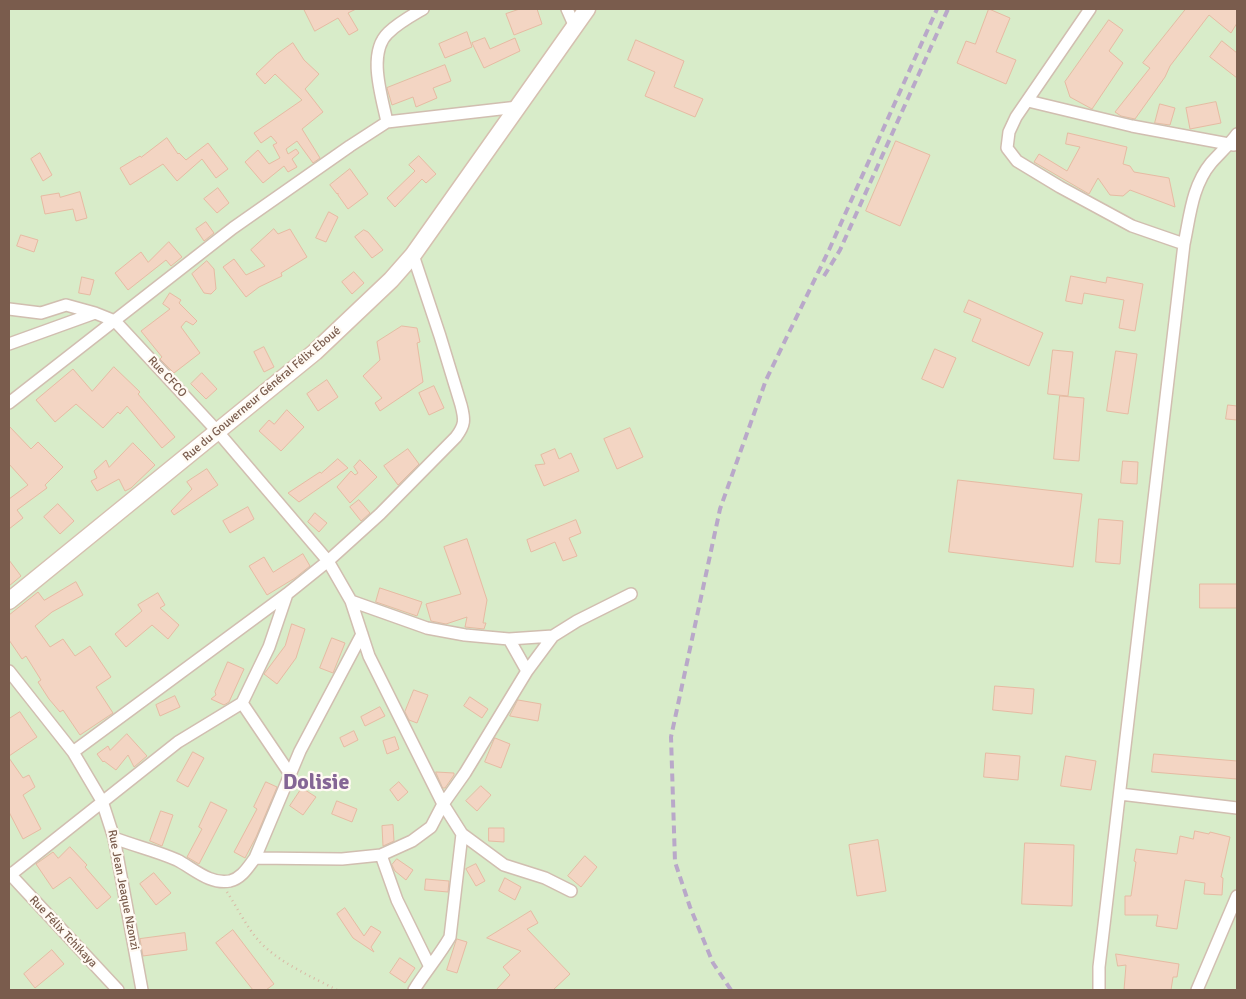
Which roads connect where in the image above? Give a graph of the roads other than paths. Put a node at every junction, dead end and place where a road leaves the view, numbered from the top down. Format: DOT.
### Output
graph roads {
  1 [pos="423,9"];
  2 [pos="567,9"];
  3 [pos="587,9"];
  4 [pos="1090,9"];
  5 [pos="574,27"];
  6 [pos="1028,101"];
  7 [pos="518,108"];
  8 [pos="387,122"];
  9 [pos="1237,134"];
  10 [pos="1233,145"];
  11 [pos="1184,244"];
  12 [pos="413,255"];
  13 [pos="9,309"];
  14 [pos="95,313"];
  15 [pos="115,321"];
  16 [pos="9,344"];
  17 [pos="9,403"];
  18 [pos="218,432"];
  19 [pos="328,561"];
  20 [pos="288,594"];
  21 [pos="631,594"];
  22 [pos="9,601"];
  23 [pos="351,602"];
  24 [pos="362,634"];
  25 [pos="552,636"];
  26 [pos="509,639"];
  27 [pos="9,671"];
  28 [pos="527,671"];
  29 [pos="242,703"];
  30 [pos="73,752"];
  31 [pos="290,774"];
  32 [pos="1120,794"];
  33 [pos="102,802"];
  34 [pos="443,804"];
  35 [pos="1237,808"];
  36 [pos="462,834"];
  37 [pos="114,838"];
  38 [pos="380,855"];
  39 [pos="255,858"];
  40 [pos="9,874"];
  41 [pos="571,891"];
  42 [pos="1237,896"];
  43 [pos="429,965"];
  44 [pos="118,990"];
  45 [pos="142,990"];
  46 [pos="414,990"];
  47 [pos="1099,990"];
  48 [pos="1197,990"];
  1 -- 8 [label="street"];
  2 -- 5 [label="street"];
  3 -- 5 [label="main road, Rue du Gouverneur Général Félix Eboué"];
  4 -- 6 [label="street"];
  5 -- 7 [label="main road, Rue du Gouverneur Général Félix Eboué"];
  6 -- 10 [label="street"];
  6 -- 11 [label="street"];
  7 -- 8 [label="street"];
  7 -- 12 [label="main road, Rue du Gouverneur Général Félix Eboué"];
  8 -- 15 [label="street"];
  9 -- 10 [label="street"];
  10 -- 11 [label="street"];
  11 -- 32 [label="street"];
  12 -- 18 [label="main road, Rue du Gouverneur Général Félix Eboué"];
  12 -- 19 [label="street"];
  13 -- 14 [label="street"];
  14 -- 15 [label="street"];
  14 -- 16 [label="street"];
  15 -- 17 [label="street"];
  15 -- 18 [label="street, Rue CFCO"];
  18 -- 19 [label="street, Rue CFCO"];
  18 -- 22 [label="main road, Rue du Gouverneur Général Félix Eboué"];
  19 -- 20 [label="street"];
  19 -- 23 [label="street, Rue CFCO"];
  20 -- 29 [label="street"];
  20 -- 30 [label="street"];
  21 -- 25 [label="street"];
  23 -- 24 [label="street, Rue CFCO"];
  23 -- 26 [label="street"];
  24 -- 31 [label="street"];
  24 -- 34 [label="street, Rue CFCO"];
  25 -- 26 [label="street"];
  25 -- 28 [label="street"];
  26 -- 28 [label="street"];
  27 -- 30 [label="street, Rue Jean Jeaque Nzonzi"];
  28 -- 34 [label="street"];
  29 -- 31 [label="street"];
  29 -- 33 [label="street"];
  30 -- 33 [label="street, Rue Jean Jeaque Nzonzi"];
  31 -- 39 [label="street"];
  32 -- 35 [label="street"];
  32 -- 47 [label="street"];
  33 -- 37 [label="street, Rue Jean Jeaque Nzonzi"];
  33 -- 40 [label="street"];
  34 -- 36 [label="street, Rue CFCO"];
  34 -- 38 [label="street"];
  36 -- 41 [label="street"];
  36 -- 43 [label="street"];
  37 -- 39 [label="street"];
  37 -- 45 [label="street, Rue Jean Jeaque Nzonzi"];
  38 -- 39 [label="street"];
  38 -- 43 [label="street"];
  40 -- 44 [label="street, Rue Félix Tchikaya"];
  42 -- 48 [label="street"];
  43 -- 46 [label="street"];
}
